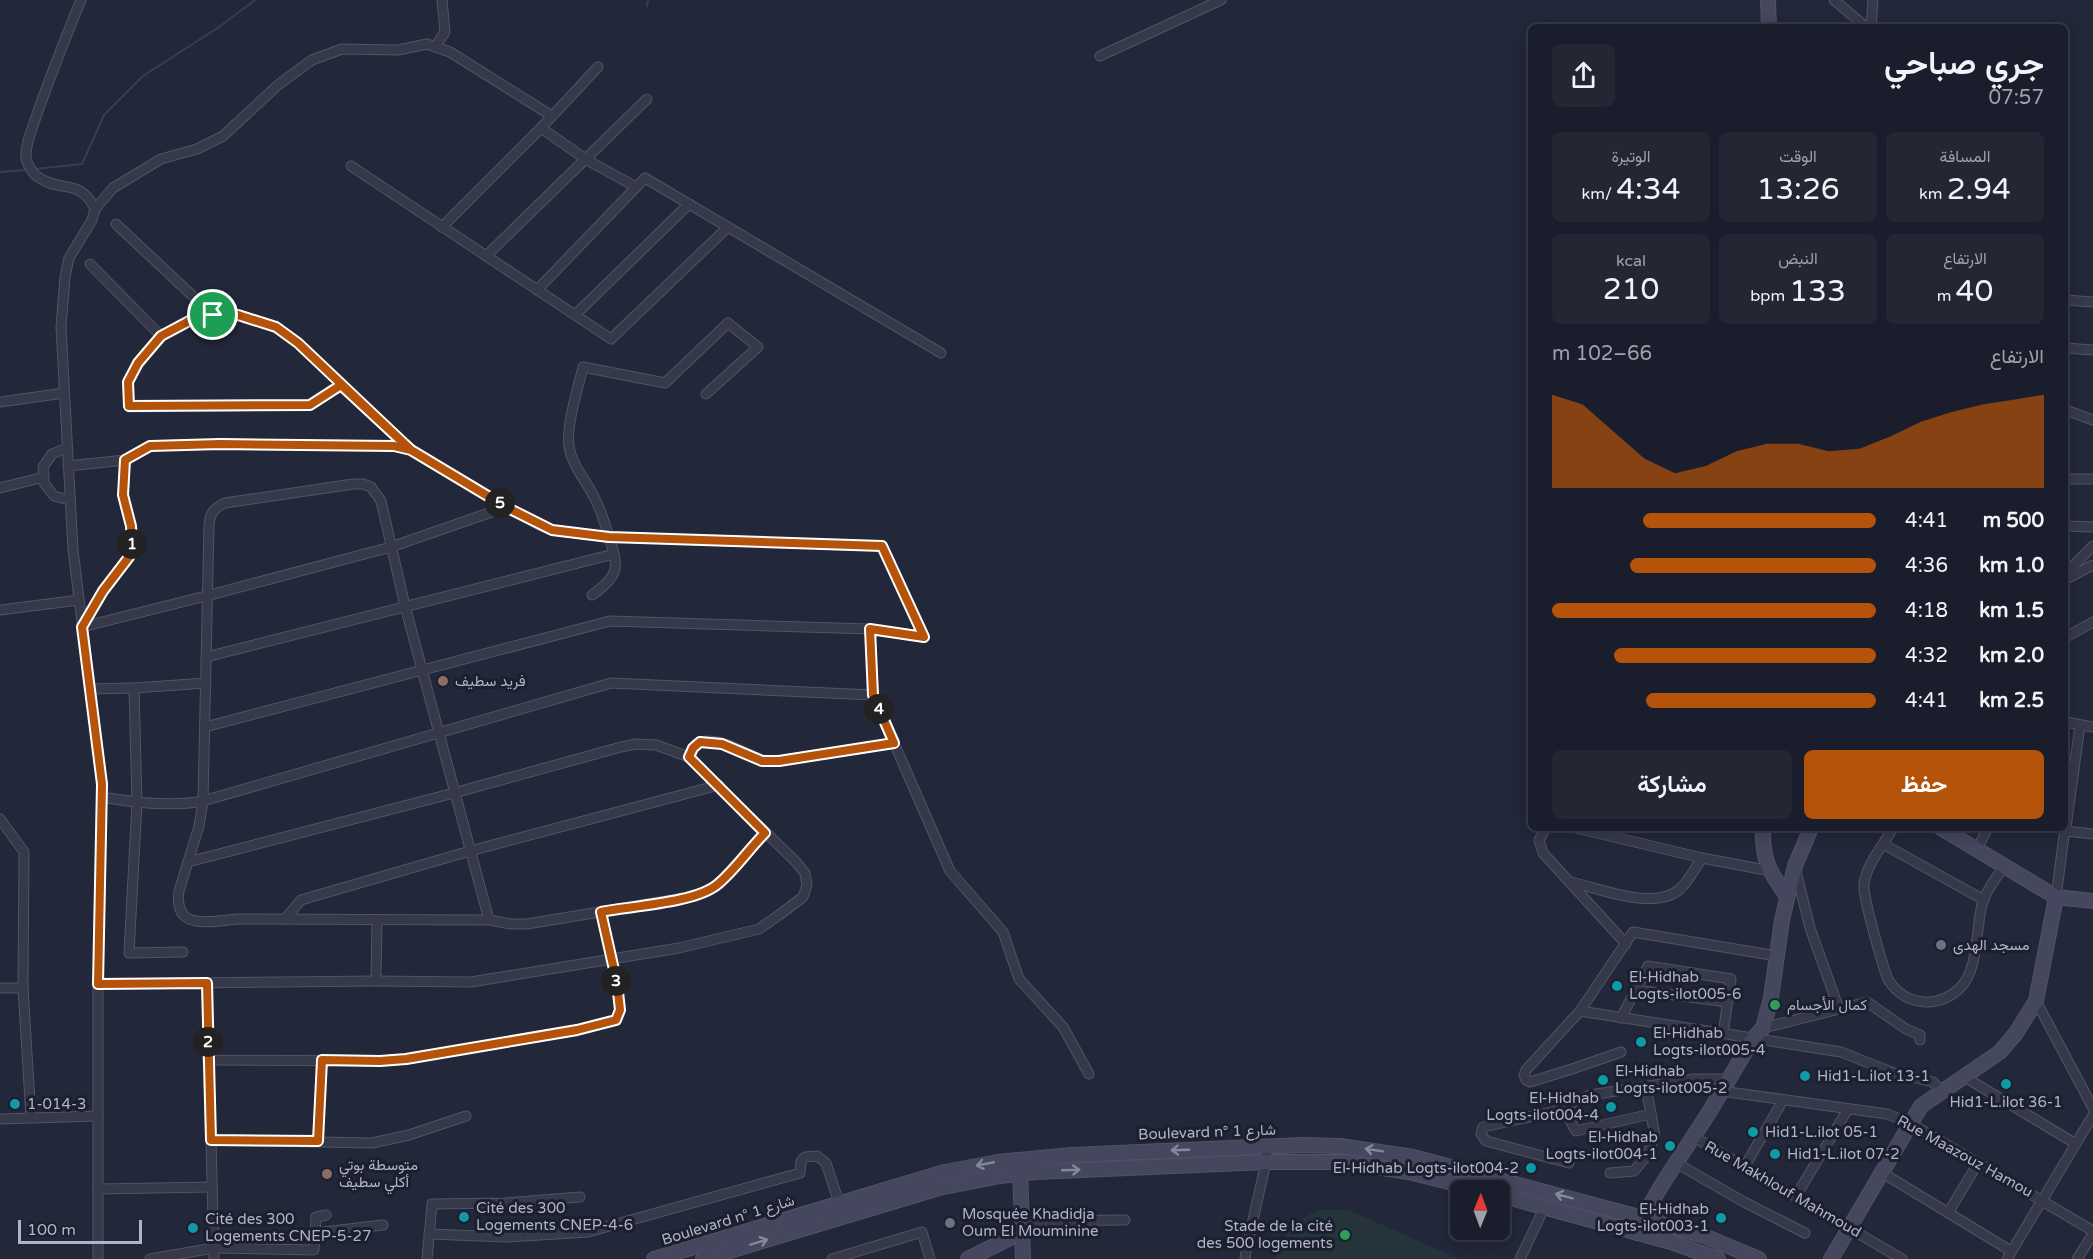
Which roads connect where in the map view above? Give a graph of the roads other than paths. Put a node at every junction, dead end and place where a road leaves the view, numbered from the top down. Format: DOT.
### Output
graph roads {
  1 [pos="81,0"];
  2 [pos="442,0"];
  3 [pos="1221,0"];
  4 [pos="1768,0"];
  5 [pos="1833,0"];
  6 [pos="1873,0"];
  7 [pos="1769,24"];
  8 [pos="1862,24"];
  9 [pos="1871,24"];
  10 [pos="435,47"];
  11 [pos="1100,56"];
  12 [pos="598,67"];
  13 [pos="647,99"];
  14 [pos="552,116"];
  15 [pos="541,128"];
  16 [pos="586,160"];
  17 [pos="351,166"];
  18 [pos="636,187"];
  19 [pos="689,204"];
  20 [pos="95,209"];
  21 [pos="116,224"];
  22 [pos="442,227"];
  23 [pos="728,227"];
  24 [pos="486,256"];
  25 [pos="90,264"];
  26 [pos="537,290"];
  27 [pos="2068,300"];
  28 [pos="2093,302"];
  29 [pos="213,315"];
  30 [pos="575,315"];
  31 [pos="161,336"];
  32 [pos="2068,348"];
  33 [pos="2093,350"];
  34 [pos="941,353"];
  35 [pos="341,385"];
  36 [pos="64,393"];
  37 [pos="706,394"];
  38 [pos="0,402"];
  39 [pos="2068,411"];
  40 [pos="2093,420"];
  41 [pos="67,448"];
  42 [pos="411,450"];
  43 [pos="125,460"];
  44 [pos="68,466"];
  45 [pos="44,477"];
  46 [pos="2068,479"];
  47 [pos="2093,480"];
  48 [pos="0,488"];
  49 [pos="70,500"];
  50 [pos="506,507"];
  51 [pos="2068,526"];
  52 [pos="2093,527"];
  53 [pos="609,537"];
  54 [pos="391,546"];
  55 [pos="2093,546"];
  56 [pos="614,554"];
  57 [pos="2093,565"];
  58 [pos="2068,571"];
  59 [pos="2068,578"];
  60 [pos="592,595"];
  61 [pos="206,596"];
  62 [pos="79,600"];
  63 [pos="405,606"];
  64 [pos="0,610"];
  65 [pos="2093,622"];
  66 [pos="82,627"];
  67 [pos="870,629"];
  68 [pos="2068,636"];
  69 [pos="206,657"];
  70 [pos="422,672"];
  71 [pos="206,683"];
  72 [pos="134,688"];
  73 [pos="90,689"];
  74 [pos="873,695"];
  75 [pos="2068,722"];
  76 [pos="2080,725"];
  77 [pos="205,727"];
  78 [pos="2093,727"];
  79 [pos="439,731"];
  80 [pos="894,743"];
  81 [pos="689,757"];
  82 [pos="718,785"];
  83 [pos="454,793"];
  84 [pos="102,798"];
  85 [pos="203,801"];
  86 [pos="136,803"];
  87 [pos="2068,808"];
  88 [pos="0,819"];
  89 [pos="2068,830"];
  90 [pos="1544,831"];
  91 [pos="1589,831"];
  92 [pos="1763,831"];
  93 [pos="1810,831"];
  94 [pos="1891,831"];
  95 [pos="1946,831"];
  96 [pos="1986,831"];
  97 [pos="2065,831"];
  98 [pos="765,833"];
  99 [pos="2093,834"];
  100 [pos="1884,844"];
  101 [pos="1977,849"];
  102 [pos="470,851"];
  103 [pos="1702,858"];
  104 [pos="188,862"];
  105 [pos="1795,866"];
  106 [pos="2004,866"];
  107 [pos="1771,871"];
  108 [pos="1571,882"];
  109 [pos="1787,896"];
  110 [pos="2056,897"];
  111 [pos="1984,900"];
  112 [pos="2093,901"];
  113 [pos="601,912"];
  114 [pos="285,919"];
  115 [pos="377,920"];
  116 [pos="489,920"];
  117 [pos="1626,944"];
  118 [pos="183,952"];
  119 [pos="1777,956"];
  120 [pos="611,959"];
  121 [pos="376,981"];
  122 [pos="207,983"];
  123 [pos="98,984"];
  124 [pos="0,988"];
  125 [pos="23,988"];
  126 [pos="1636,990"];
  127 [pos="2036,1001"];
  128 [pos="1727,1002"];
  129 [pos="1839,1009"];
  130 [pos="1580,1011"];
  131 [pos="1621,1018"];
  132 [pos="1723,1034"];
  133 [pos="1758,1034"];
  134 [pos="1920,1040"];
  135 [pos="1621,1052"];
  136 [pos="208,1060"];
  137 [pos="322,1060"];
  138 [pos="1089,1074"];
  139 [pos="1964,1076"];
  140 [pos="1725,1085"];
  141 [pos="1646,1087"];
  142 [pos="1941,1091"];
  143 [pos="1783,1100"];
  144 [pos="1563,1108"];
  145 [pos="1848,1108"];
  146 [pos="2093,1108"];
  147 [pos="1651,1114"];
  148 [pos="2093,1115"];
  149 [pos="98,1116"];
  150 [pos="466,1116"];
  151 [pos="31,1118"];
  152 [pos="0,1119"];
  153 [pos="1910,1123"];
  154 [pos="1694,1137"];
  155 [pos="211,1140"];
  156 [pos="318,1141"];
  157 [pos="2076,1144"];
  158 [pos="1267,1146"];
  159 [pos="1020,1159"];
  160 [pos="1266,1162"];
  161 [pos="1569,1163"];
  162 [pos="1676,1163"];
  163 [pos="1978,1163"];
  164 [pos="1745,1166"];
  165 [pos="1881,1172"];
  166 [pos="1610,1173"];
  167 [pos="1020,1174"];
  168 [pos="1450,1182"];
  169 [pos="212,1187"];
  170 [pos="98,1189"];
  171 [pos="1796,1196"];
  172 [pos="580,1197"];
  173 [pos="1510,1197"];
  174 [pos="2042,1199"];
  175 [pos="839,1203"];
  176 [pos="1545,1206"];
  177 [pos="1948,1213"];
  178 [pos="326,1215"];
  179 [pos="1643,1218"];
  180 [pos="1125,1220"];
  181 [pos="383,1225"];
  182 [pos="1022,1227"];
  183 [pos="1849,1227"];
  184 [pos="2093,1232"];
  185 [pos="315,1233"];
  186 [pos="1637,1233"];
  187 [pos="1805,1233"];
  188 [pos="429,1234"];
  189 [pos="214,1248"];
  190 [pos="314,1254"];
  191 [pos="2009,1255"];
  192 [pos="99,1259"];
  193 [pos="150,1259"];
  194 [pos="214,1259"];
  195 [pos="427,1259"];
  196 [pos="654,1259"];
  197 [pos="703,1259"];
  198 [pos="832,1259"];
  199 [pos="930,1259"];
  200 [pos="968,1259"];
  201 [pos="1023,1259"];
  202 [pos="1245,1259"];
  203 [pos="1520,1259"];
  204 [pos="1718,1259"];
  205 [pos="1759,1259"];
  206 [pos="1831,1259"];
  207 [pos="1902,1259"];
  208 [pos="2077,1259"];
  1 -- 20 [label="street"];
  2 -- 10 [label="street"];
  3 -- 11 [label="street"];
  4 -- 7 [label="main road"];
  5 -- 8 [label="street"];
  6 -- 9 [label="street"];
  10 -- 14 [label="street"];
  10 -- 20 [label="street"];
  12 -- 14 [label="street"];
  13 -- 16 [label="street"];
  14 -- 15 [label="street"];
  15 -- 16 [label="street"];
  15 -- 22 [label="street"];
  16 -- 18 [label="street"];
  16 -- 24 [label="street"];
  17 -- 22 [label="street"];
  18 -- 19 [label="street"];
  18 -- 26 [label="street"];
  19 -- 23 [label="street"];
  19 -- 30 [label="street"];
  20 -- 36 [label="street"];
  21 -- 29 [label="street"];
  22 -- 24 [label="street"];
  23 -- 30 [label="street"];
  23 -- 34 [label="street"];
  24 -- 26 [label="street"];
  25 -- 31 [label="street"];
  26 -- 30 [label="street"];
  27 -- 28 [label="street"];
  29 -- 31 [label="street"];
  29 -- 35 [label="street"];
  31 -- 35 [label="street"];
  32 -- 33 [label="street"];
  35 -- 42 [label="street"];
  36 -- 38 [label="street"];
  36 -- 41 [label="street"];
  37 -- 53 [label="street"];
  39 -- 40 [label="street"];
  41 -- 44 [label="street"];
  41 -- 45 [label="street"];
  42 -- 43 [label="street"];
  42 -- 50 [label="street"];
  43 -- 44 [label="street"];
  43 -- 66 [label="street"];
  44 -- 49 [label="street"];
  45 -- 48 [label="street"];
  45 -- 49 [label="street"];
  46 -- 47 [label="street"];
  49 -- 62 [label="street"];
  50 -- 53 [label="street"];
  50 -- 54 [label="street"];
  51 -- 52 [label="street"];
  53 -- 56 [label="street"];
  53 -- 67 [label="street"];
  54 -- 61 [label="street"];
  54 -- 61 [label="street"];
  54 -- 63 [label="street"];
  55 -- 58 [label="street"];
  56 -- 60 [label="street"];
  56 -- 63 [label="street"];
  57 -- 59 [label="street"];
  61 -- 66 [label="street"];
  61 -- 69 [label="street"];
  62 -- 64 [label="street"];
  62 -- 66 [label="street"];
  63 -- 69 [label="street"];
  63 -- 70 [label="street"];
  65 -- 68 [label="street"];
  66 -- 73 [label="street"];
  67 -- 70 [label="street"];
  67 -- 74 [label="street"];
  69 -- 71 [label="street"];
  70 -- 77 [label="street"];
  70 -- 79 [label="street"];
  71 -- 72 [label="street"];
  71 -- 77 [label="street"];
  72 -- 73 [label="street"];
  72 -- 86 [label="street"];
  73 -- 84 [label="street"];
  74 -- 79 [label="street"];
  74 -- 80 [label="street"];
  75 -- 76 [label="street"];
  76 -- 78 [label="street"];
  76 -- 87 [label="street"];
  77 -- 85 [label="street"];
  79 -- 83 [label="street"];
  79 -- 85 [label="street"];
  80 -- 81 [label="street"];
  80 -- 138 [label="street"];
  81 -- 82 [label="street"];
  81 -- 83 [label="street"];
  82 -- 98 [label="street"];
  82 -- 102 [label="street"];
  83 -- 102 [label="street"];
  83 -- 104 [label="street"];
  84 -- 86 [label="street"];
  84 -- 123 [label="street"];
  85 -- 86 [label="street"];
  85 -- 104 [label="street"];
  86 -- 118 [label="street"];
  88 -- 125 [label="street"];
  89 -- 99 [label="street"];
  90 -- 108 [label="street"];
  91 -- 103 [label="street"];
  92 -- 107 [label="main road"];
  93 -- 105 [label="main road"];
  94 -- 100 [label="street"];
  95 -- 101 [label="main road"];
  96 -- 101 [label="street"];
  97 -- 110 [label="street"];
  98 -- 113 [label="street"];
  98 -- 120 [label="street"];
  100 -- 111 [label="street"];
  100 -- 111 [label="street"];
  101 -- 106 [label="main road"];
  102 -- 114 [label="street"];
  102 -- 116 [label="street"];
  103 -- 107 [label="street"];
  103 -- 108 [label="street"];
  104 -- 114 [label="street"];
  105 -- 109 [label="main road"];
  105 -- 129 [label="street"];
  106 -- 110 [label="main road"];
  106 -- 111 [label="street"];
  107 -- 109 [label="main road"];
  108 -- 117 [label="street"];
  109 -- 119 [label="main road"];
  110 -- 112 [label="main road"];
  110 -- 127 [label="main road"];
  113 -- 116 [label="street"];
  113 -- 120 [label="street"];
  114 -- 115 [label="street"];
  115 -- 116 [label="street"];
  115 -- 121 [label="street"];
  117 -- 119 [label="street"];
  117 -- 130 [label="street"];
  119 -- 133 [label="main road"];
  120 -- 121 [label="street"];
  120 -- 137 [label="street"];
  121 -- 122 [label="street"];
  122 -- 123 [label="street"];
  122 -- 136 [label="street"];
  123 -- 149 [label="street"];
  124 -- 125 [label="street"];
  125 -- 151 [label="street"];
  126 -- 128 [label="street"];
  126 -- 128 [label="street"];
  126 -- 131 [label="street"];
  127 -- 139 [label="main road"];
  127 -- 146 [label="street"];
  128 -- 132 [label="street"];
  129 -- 133 [label="street"];
  129 -- 134 [label="street"];
  130 -- 131 [label="street"];
  130 -- 135 [label="street"];
  131 -- 132 [label="street"];
  132 -- 133 [label="street"];
  133 -- 140 [label="main road"];
  133 -- 142 [label="street"];
  136 -- 137 [label="street"];
  136 -- 155 [label="street"];
  137 -- 156 [label="street"];
  139 -- 142 [label="main road"];
  139 -- 157 [label="street"];
  140 -- 141 [label="street, Rue Maazouz Hamou"];
  140 -- 143 [label="street, Rue Maazouz Hamou"];
  140 -- 154 [label="main road"];
  141 -- 144 [label="street, Rue Maazouz Hamou"];
  141 -- 147 [label="street"];
  142 -- 153 [label="main road"];
  143 -- 145 [label="street, Rue Maazouz Hamou"];
  143 -- 164 [label="street"];
  144 -- 147 [label="street"];
  144 -- 161 [label="street, Rue Maazouz Hamou"];
  145 -- 153 [label="street, Rue Maazouz Hamou"];
  145 -- 171 [label="street"];
  147 -- 166 [label="street"];
  148 -- 157 [label="street"];
  149 -- 151 [label="street"];
  149 -- 170 [label="street"];
  150 -- 156 [label="street"];
  151 -- 152 [label="street"];
  153 -- 163 [label="street, Rue Maazouz Hamou"];
  153 -- 165 [label="main road"];
  154 -- 162 [label="main road"];
  154 -- 164 [label="street, Rue Makhlouf Mahmoud"];
  155 -- 156 [label="street"];
  155 -- 169 [label="street"];
  157 -- 174 [label="street"];
  158 -- 159 [label="main road, Boulevard n° شارع 1, one-way"];
  158 -- 160 [label="street"];
  179 -- 158 [label="main road, Boulevard n° شارع 1, one-way"];
  159 -- 167 [label="main road"];
  159 -- 175 [label="main road, Boulevard n° شارع 1, one-way"];
  167 -- 160 [label="main road, Boulevard n° شارع 1, one-way"];
  160 -- 168 [label="main road, Boulevard n° شارع 1"];
  160 -- 202 [label="street"];
  162 -- 179 [label="main road"];
  162 -- 187 [label="street"];
  163 -- 174 [label="street, Rue Maazouz Hamou"];
  163 -- 177 [label="street"];
  164 -- 171 [label="street, Rue Makhlouf Mahmoud"];
  165 -- 177 [label="street"];
  165 -- 183 [label="main road"];
  167 -- 182 [label="main road"];
  197 -- 167 [label="main road, Boulevard n° شارع 1, one-way"];
  169 -- 170 [label="street"];
  169 -- 189 [label="street"];
  170 -- 192 [label="street"];
  171 -- 183 [label="street, Rue Makhlouf Mahmoud"];
  172 -- 188 [label="street"];
  173 -- 176 [label="main road"];
  174 -- 184 [label="street, Rue Maazouz Hamou"];
  174 -- 191 [label="street"];
  175 -- 188 [label="street"];
  175 -- 196 [label="main road, Boulevard n° شارع 1"];
  176 -- 186 [label="main road"];
  176 -- 203 [label="street"];
  177 -- 191 [label="street"];
  178 -- 185 [label="street"];
  179 -- 186 [label="main road"];
  179 -- 205 [label="main road, Boulevard n° شارع 1"];
  180 -- 182 [label="street"];
  181 -- 185 [label="street"];
  182 -- 200 [label="main road"];
  182 -- 201 [label="main road"];
  183 -- 206 [label="main road"];
  183 -- 207 [label="street, Rue Makhlouf Mahmoud"];
  184 -- 208 [label="street"];
  185 -- 190 [label="street"];
  186 -- 204 [label="main road"];
  188 -- 195 [label="street"];
  189 -- 190 [label="street"];
  189 -- 193 [label="street"];
  189 -- 194 [label="street"];
  198 -- 199 [label="street"];
}
